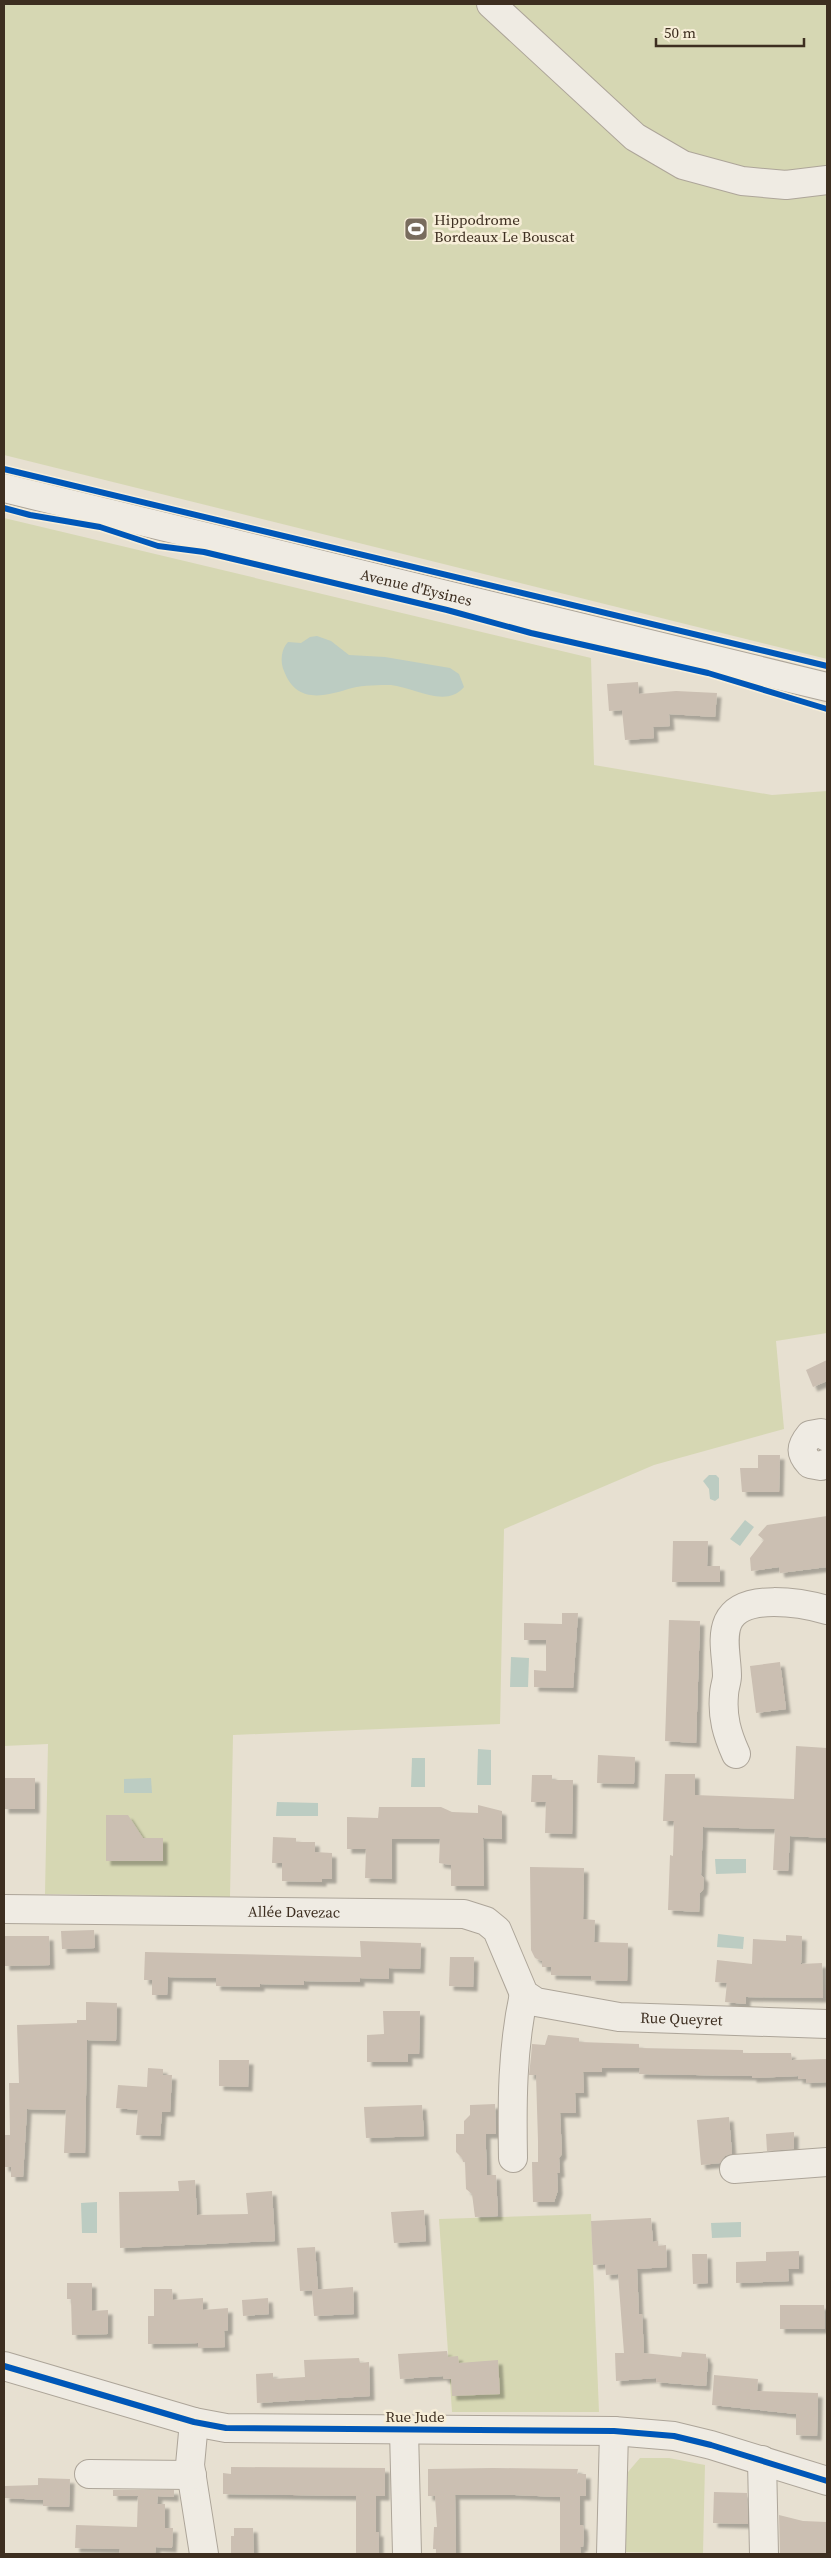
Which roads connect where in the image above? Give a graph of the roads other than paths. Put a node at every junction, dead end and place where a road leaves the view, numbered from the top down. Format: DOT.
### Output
graph roads {
  1 [pos="491,4"];
  2 [pos="827,180"];
  3 [pos="4,488"];
  4 [pos="827,687"];
  5 [pos="827,1437"];
  6 [pos="827,1463"];
  7 [pos="827,1610"];
  8 [pos="736,1754"];
  9 [pos="4,1909"];
  10 [pos="530,1998"];
  11 [pos="827,2024"];
  12 [pos="514,2158"];
  13 [pos="827,2162"];
  14 [pos="734,2169"];
  15 [pos="4,2366"];
  16 [pos="194,2422"];
  17 [pos="404,2430"];
  18 [pos="614,2431"];
  19 [pos="762,2460"];
  20 [pos="89,2474"];
  21 [pos="192,2475"];
  22 [pos="827,2481"];
  23 [pos="204,2554"];
  24 [pos="407,2554"];
  25 [pos="610,2554"];
  26 [pos="764,2554"];
  1 -- 2 [label="street"];
  3 -- 4 [label="street, Avenue d'Eysines"];
  5 -- 6 [label="street"];
  7 -- 8 [label="street"];
  9 -- 10 [label="street, Allée Davezac"];
  10 -- 11 [label="street, Rue Queyret"];
  10 -- 12 [label="street"];
  13 -- 14 [label="street"];
  15 -- 16 [label="street, Rue Jude"];
  16 -- 17 [label="street, Rue Jude"];
  16 -- 21 [label="street"];
  17 -- 18 [label="street, Rue Jude"];
  17 -- 24 [label="street"];
  18 -- 19 [label="street, Rue Jude"];
  18 -- 25 [label="street"];
  19 -- 22 [label="street, Rue Jude"];
  19 -- 26 [label="street"];
  20 -- 21 [label="street"];
  21 -- 23 [label="street"];
}
